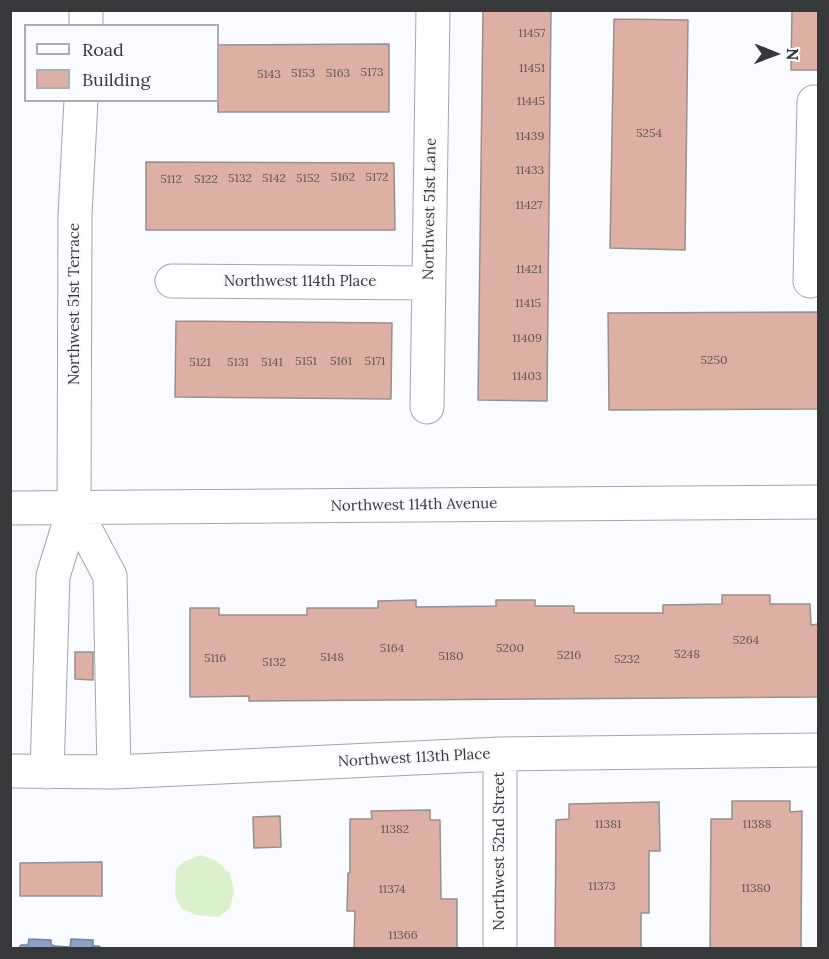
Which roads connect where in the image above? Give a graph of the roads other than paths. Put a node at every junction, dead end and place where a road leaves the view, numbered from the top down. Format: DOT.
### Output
graph roads {
  1 [pos="433,10"];
  2 [pos="81,102"];
  3 [pos="814,102"];
  4 [pos="172,281"];
  5 [pos="810,281"];
  6 [pos="428,283"];
  7 [pos="427,406"];
  8 [pos="819,502"];
  9 [pos="10,508"];
  10 [pos="74,508"];
  11 [pos="819,750"];
  12 [pos="500,754"];
  13 [pos="10,771"];
  14 [pos="47,772"];
  15 [pos="114,772"];
  16 [pos="500,948"];
  1 -- 6 [label="street, Northwest 51st Lane"];
  2 -- 10 [label="street, Northwest 51st Terrace"];
  3 -- 5 [label="street"];
  4 -- 6 [label="street, Northwest 114th Place"];
  6 -- 7 [label="street, Northwest 51st Lane"];
  8 -- 10 [label="street, Northwest 114th Avenue"];
  9 -- 10 [label="street, Northwest 114th Avenue"];
  10 -- 14 [label="street, Northwest 51st Terrace"];
  10 -- 15 [label="street, Northwest 51st Terrace"];
  11 -- 12 [label="street, Northwest 113th Place"];
  12 -- 15 [label="street, Northwest 113th Place"];
  12 -- 16 [label="street, Northwest 52nd Street"];
  13 -- 14 [label="street, Northwest 113th Place"];
  14 -- 15 [label="street, Northwest 113th Place"];
}
